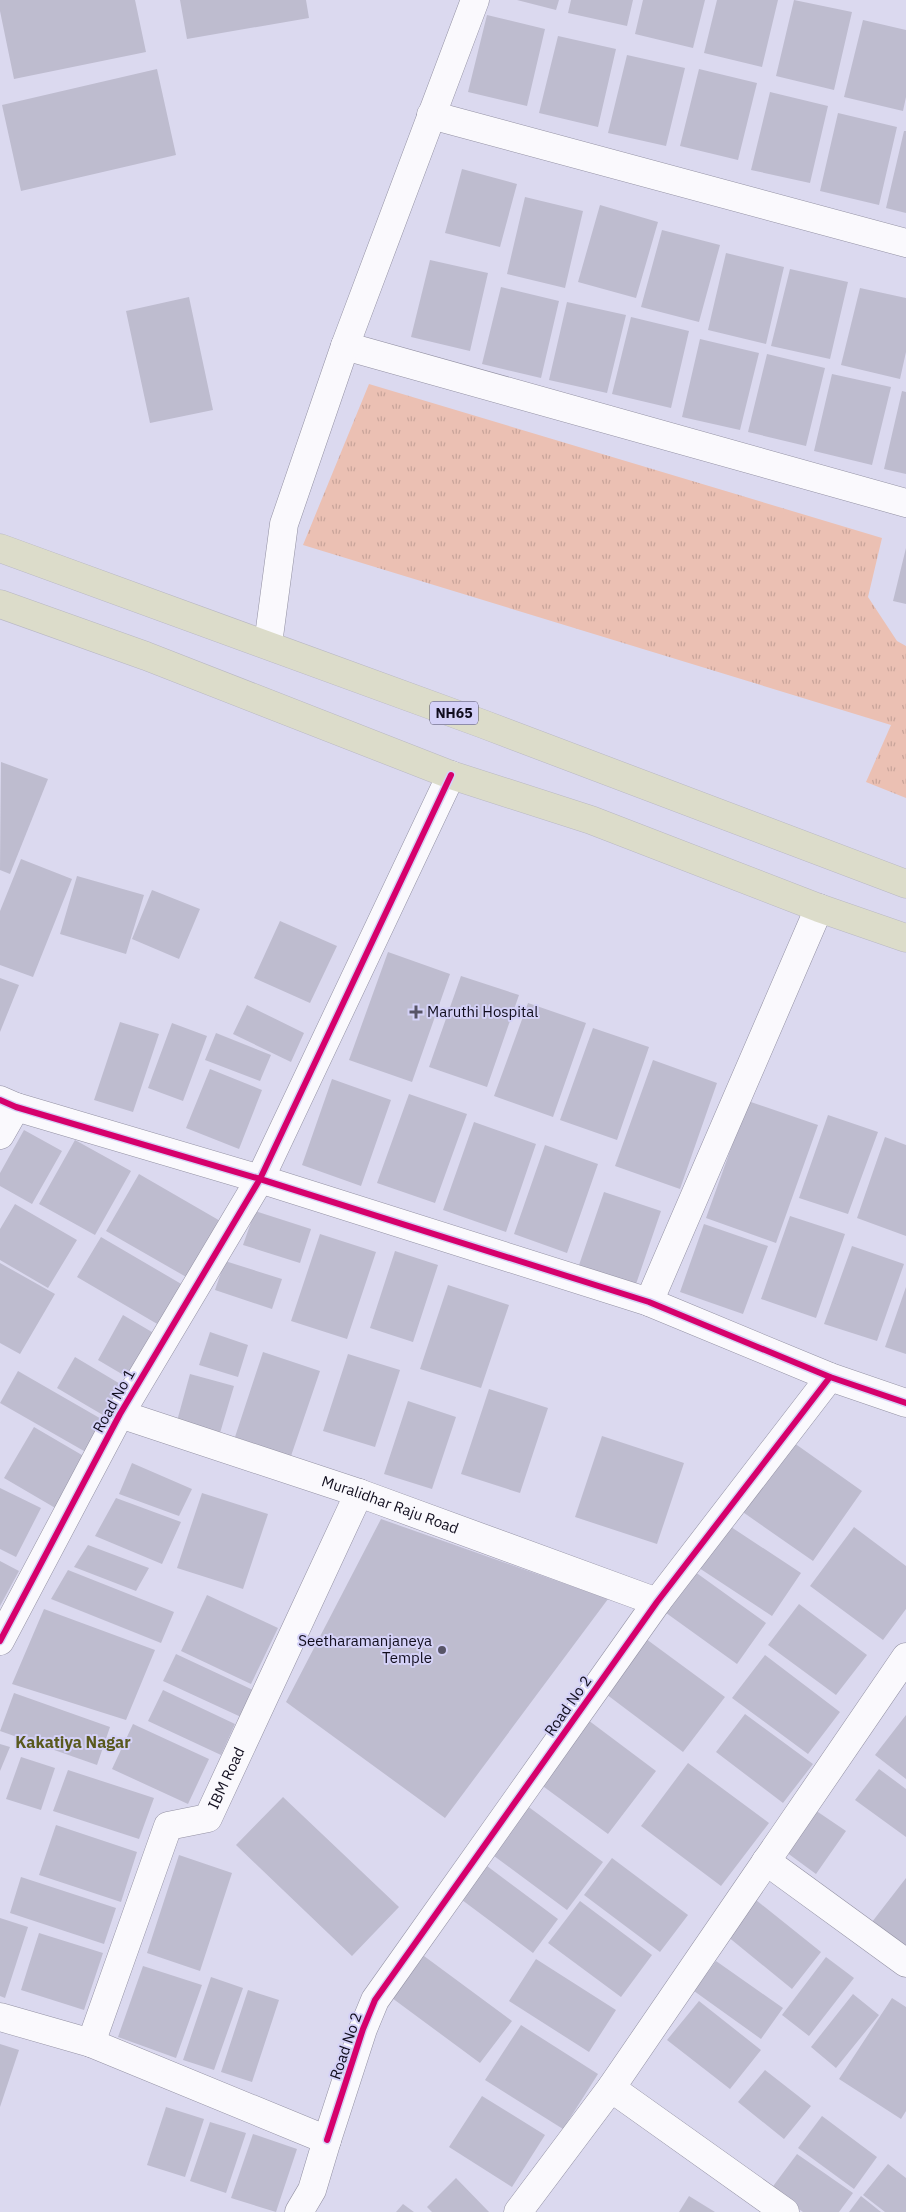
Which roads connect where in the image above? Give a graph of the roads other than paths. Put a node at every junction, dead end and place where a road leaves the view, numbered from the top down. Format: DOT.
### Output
graph roads {
  1 [pos="475,0"];
  2 [pos="431,116"];
  3 [pos="906,243"];
  4 [pos="345,346"];
  5 [pos="906,503"];
  6 [pos="0,548"];
  7 [pos="0,604"];
  8 [pos="268,644"];
  9 [pos="451,775"];
  10 [pos="906,884"];
  11 [pos="820,908"];
  12 [pos="906,938"];
  13 [pos="8,1103"];
  14 [pos="0,1135"];
  15 [pos="260,1179"];
  16 [pos="649,1302"];
  17 [pos="830,1377"];
  18 [pos="906,1403"];
  19 [pos="120,1414"];
  20 [pos="359,1493"];
  21 [pos="658,1602"];
  22 [pos="0,1642"];
  23 [pos="906,1657"];
  24 [pos="766,1861"];
  25 [pos="906,1963"];
  26 [pos="0,2017"];
  27 [pos="91,2043"];
  28 [pos="611,2088"];
  29 [pos="327,2140"];
  30 [pos="299,2212"];
  31 [pos="518,2212"];
  32 [pos="785,2212"];
  1 -- 2 [label="street"];
  2 -- 3 [label="street"];
  2 -- 4 [label="street"];
  4 -- 5 [label="street"];
  4 -- 8 [label="street"];
  6 -- 8 [label="highway, NH65"];
  7 -- 9 [label="highway"];
  8 -- 10 [label="highway, NH65"];
  9 -- 11 [label="highway"];
  9 -- 15 [label="street, Road No 1"];
  11 -- 12 [label="highway"];
  11 -- 16 [label="street"];
  13 -- 14 [label="street"];
  13 -- 15 [label="street"];
  15 -- 16 [label="street"];
  15 -- 19 [label="street, Road No 1"];
  16 -- 17 [label="street"];
  17 -- 18 [label="street"];
  17 -- 21 [label="street, Road No 2"];
  19 -- 20 [label="street, Muralidhar Raju Road"];
  19 -- 22 [label="street, Road No 1"];
  20 -- 21 [label="street, Muralidhar Raju Road"];
  20 -- 27 [label="street, IBM Road"];
  21 -- 29 [label="street, Road No 2"];
  23 -- 24 [label="street"];
  24 -- 25 [label="street"];
  24 -- 28 [label="street"];
  26 -- 27 [label="street"];
  27 -- 29 [label="street"];
  28 -- 31 [label="street"];
  28 -- 32 [label="street"];
  29 -- 30 [label="street, Road No 2"];
}
